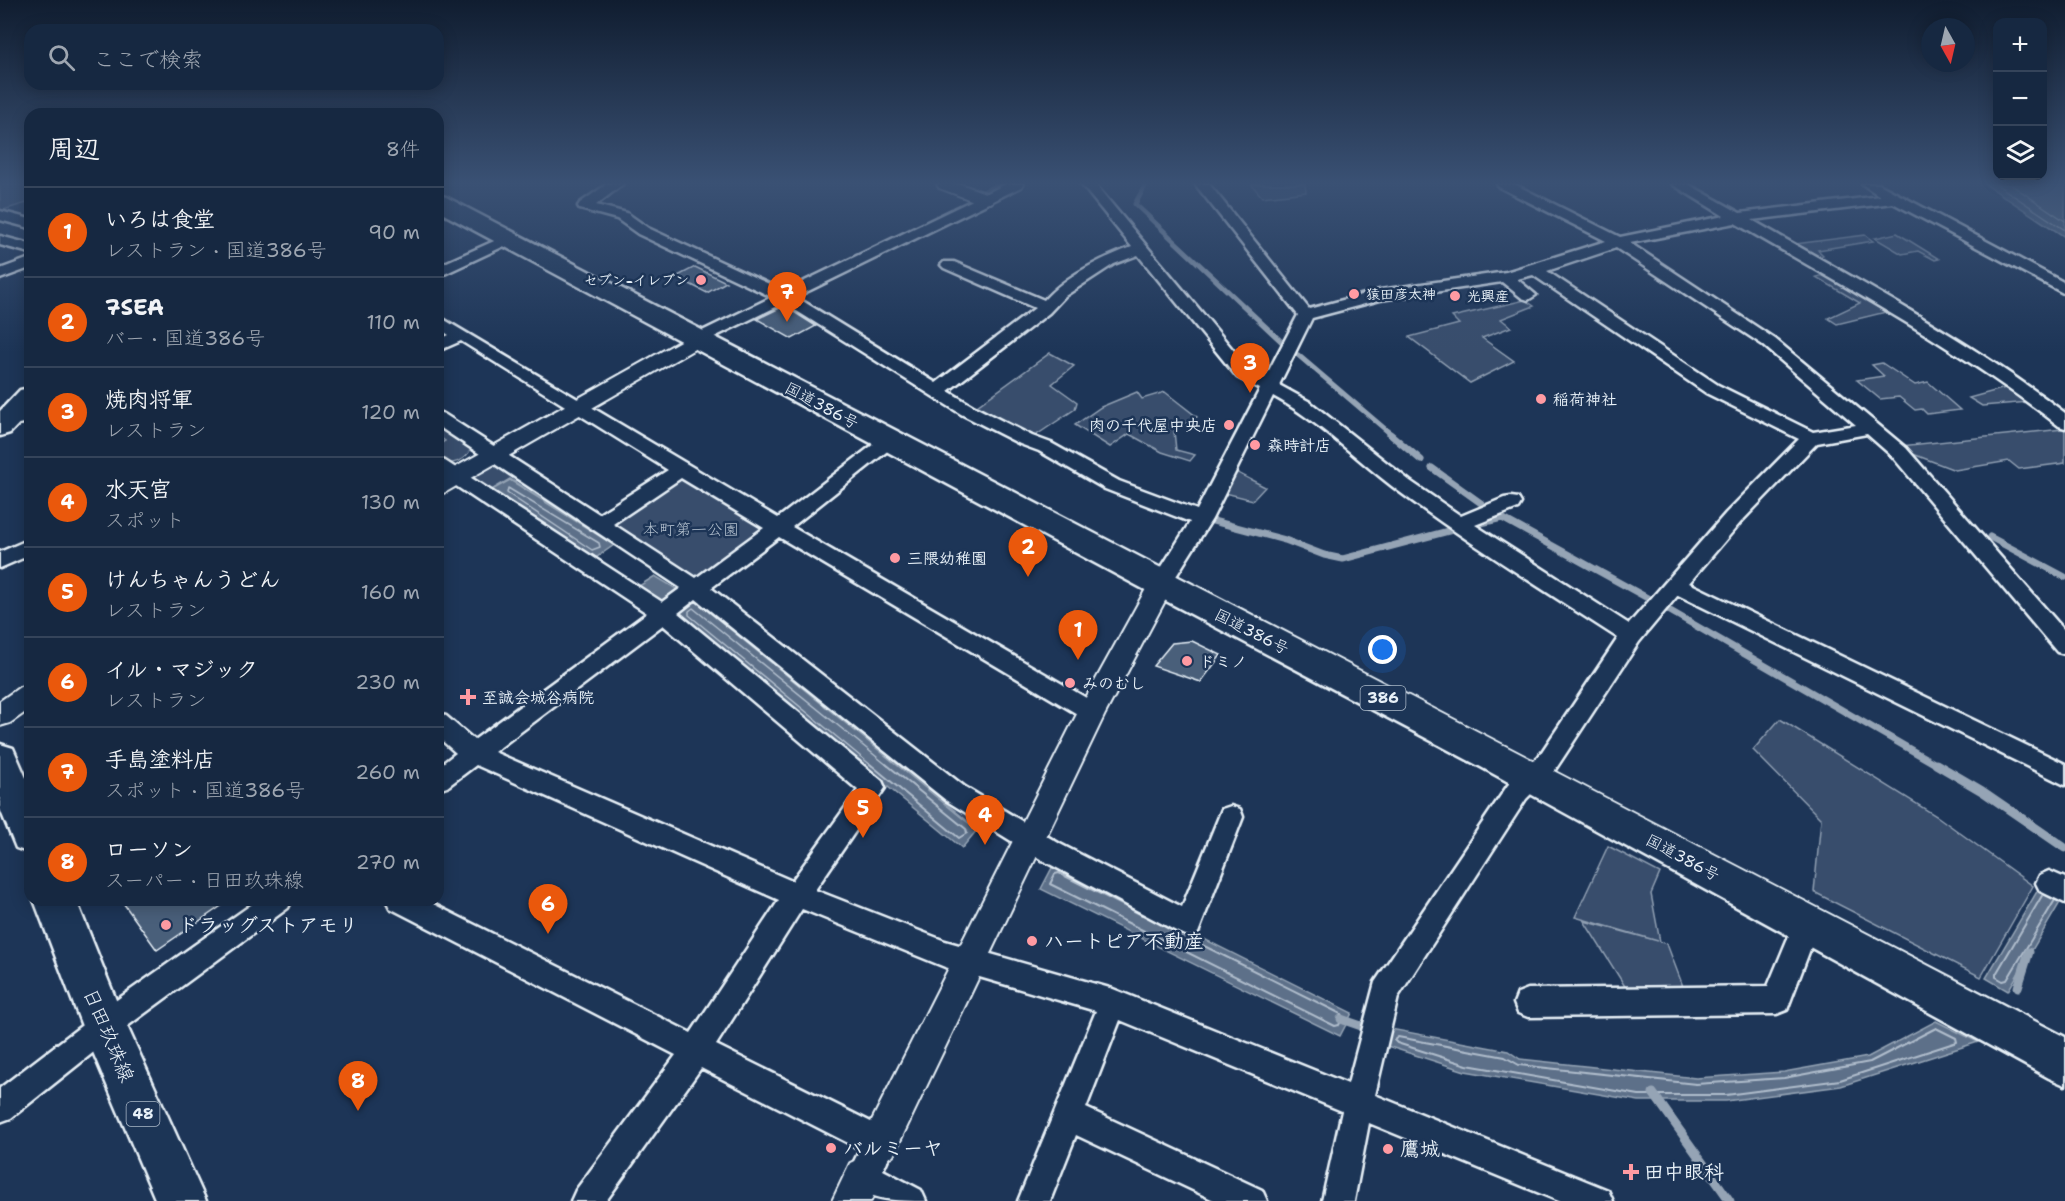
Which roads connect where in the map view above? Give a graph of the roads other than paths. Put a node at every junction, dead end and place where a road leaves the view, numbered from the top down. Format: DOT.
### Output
graph roads {
  1 [pos="0,240"];
  2 [pos="506,240"];
  3 [pos="514,240"];
  4 [pos="662,240"];
  5 [pos="902,240"];
  6 [pos="1134,240"];
  7 [pos="1246,240"];
  8 [pos="1614,240"];
  9 [pos="1628,240"];
  10 [pos="1779,240"];
  11 [pos="1974,240"];
  12 [pos="1618,242"];
  13 [pos="24,247"];
  14 [pos="1141,249"];
  15 [pos="24,265"];
  16 [pos="949,265"];
  17 [pos="444,269"];
  18 [pos="1535,270"];
  19 [pos="0,274"];
  20 [pos="1505,277"];
  21 [pos="2065,289"];
  22 [pos="1528,295"];
  23 [pos="785,297"];
  24 [pos="1046,307"];
  25 [pos="1306,315"];
  26 [pos="444,325"];
  27 [pos="461,335"];
  28 [pos="698,339"];
  29 [pos="444,343"];
  30 [pos="1270,388"];
  31 [pos="935,392"];
  32 [pos="24,403"];
  33 [pos="576,404"];
  34 [pos="7,421"];
  35 [pos="444,422"];
  36 [pos="2065,422"];
  37 [pos="1871,428"];
  38 [pos="1811,438"];
  39 [pos="889,441"];
  40 [pos="490,451"];
  41 [pos="681,470"];
  42 [pos="444,474"];
  43 [pos="444,475"];
  44 [pos="1498,508"];
  45 [pos="1202,519"];
  46 [pos="598,524"];
  47 [pos="1460,524"];
  48 [pos="779,527"];
  49 [pos="24,549"];
  50 [pos="0,561"];
  51 [pos="1161,584"];
  52 [pos="1675,585"];
  53 [pos="696,588"];
  54 [pos="661,612"];
  55 [pos="1631,636"];
  56 [pos="2065,646"];
  57 [pos="24,699"];
  58 [pos="24,712"];
  59 [pos="1092,712"];
  60 [pos="0,715"];
  61 [pos="0,720"];
  62 [pos="444,728"];
  63 [pos="472,753"];
  64 [pos="0,759"];
  65 [pos="444,775"];
  66 [pos="2065,775"];
  67 [pos="1533,776"];
  68 [pos="1231,817"];
  69 [pos="24,821"];
  70 [pos="1031,838"];
  71 [pos="797,896"];
  72 [pos="57,906"];
  73 [pos="271,906"];
  74 [pos="411,906"];
  75 [pos="1807,923"];
  76 [pos="970,962"];
  77 [pos="1528,1003"];
  78 [pos="1113,1004"];
  79 [pos="104,1026"];
  80 [pos="696,1051"];
  81 [pos="2065,1062"];
  82 [pos="1358,1103"];
  83 [pos="0,1107"];
  84 [pos="1069,1116"];
  85 [pos="880,1143"];
  86 [pos="857,1189"];
  87 [pos="182,1201"];
  88 [pos="587,1201"];
  89 [pos="910,1201"];
  90 [pos="1034,1201"];
  91 [pos="1251,1201"];
  92 [pos="1338,1201"];
  93 [pos="1597,1201"];
  1 -- 13 [label="street"];
  2 -- 17 [label="street"];
  3 -- 28 [label="main road, 国道386号 / 386"];
  4 -- 23 [label="street"];
  5 -- 23 [label="street"];
  6 -- 14 [label="street"];
  7 -- 25 [label="street"];
  8 -- 12 [label="street"];
  9 -- 12 [label="street"];
  10 -- 36 [label="street"];
  11 -- 21 [label="street"];
  12 -- 18 [label="street"];
  12 -- 37 [label="street"];
  14 -- 24 [label="street"];
  14 -- 30 [label="street"];
  15 -- 19 [label="street"];
  16 -- 24 [label="street"];
  18 -- 20 [label="street"];
  18 -- 38 [label="street"];
  20 -- 22 [label="street"];
  20 -- 25 [label="street"];
  23 -- 28 [label="street"];
  23 -- 31 [label="street"];
  24 -- 31 [label="street"];
  25 -- 30 [label="street"];
  26 -- 27 [label="street"];
  27 -- 29 [label="street"];
  27 -- 33 [label="street"];
  28 -- 33 [label="street"];
  28 -- 39 [label="main road, 国道386号 / 386"];
  30 -- 45 [label="street"];
  30 -- 47 [label="street"];
  31 -- 45 [label="street"];
  32 -- 34 [label="main road"];
  33 -- 40 [label="street"];
  33 -- 41 [label="street"];
  35 -- 40 [label="street"];
  37 -- 38 [label="street"];
  37 -- 56 [label="street"];
  38 -- 52 [label="street"];
  39 -- 48 [label="street"];
  39 -- 51 [label="main road, 国道386号 / 386"];
  40 -- 42 [label="street"];
  40 -- 46 [label="street"];
  41 -- 46 [label="street"];
  41 -- 48 [label="street"];
  43 -- 54 [label="street"];
  44 -- 47 [label="street"];
  45 -- 51 [label="street"];
  46 -- 53 [label="street"];
  47 -- 55 [label="street"];
  48 -- 53 [label="street"];
  48 -- 59 [label="street"];
  49 -- 50 [label="street"];
  51 -- 59 [label="street"];
  51 -- 67 [label="main road, 国道386号 / 386"];
  52 -- 55 [label="street"];
  52 -- 66 [label="street"];
  53 -- 54 [label="street"];
  53 -- 70 [label="street"];
  54 -- 63 [label="street"];
  54 -- 71 [label="street"];
  55 -- 67 [label="street"];
  57 -- 60 [label="street"];
  58 -- 61 [label="street"];
  59 -- 70 [label="street"];
  62 -- 63 [label="street"];
  63 -- 65 [label="street"];
  63 -- 71 [label="street"];
  64 -- 69 [label="main road"];
  67 -- 75 [label="main road, 国道386号 / 386"];
  67 -- 82 [label="street"];
  68 -- 70 [label="street"];
  70 -- 76 [label="street"];
  71 -- 76 [label="street"];
  71 -- 80 [label="street"];
  72 -- 79 [label="main road, 日田玖珠線 / 48"];
  73 -- 79 [label="street"];
  74 -- 80 [label="street"];
  75 -- 77 [label="street"];
  75 -- 81 [label="main road, 国道386号 / 386"];
  76 -- 78 [label="street"];
  76 -- 85 [label="street"];
  78 -- 82 [label="street"];
  78 -- 84 [label="street"];
  79 -- 83 [label="street"];
  79 -- 87 [label="main road, 日田玖珠線 / 48"];
  80 -- 85 [label="street"];
  80 -- 88 [label="street"];
  82 -- 92 [label="street"];
  82 -- 93 [label="street"];
  84 -- 90 [label="street"];
  84 -- 91 [label="street"];
  85 -- 86 [label="street"];
  86 -- 89 [label="street"];
}
